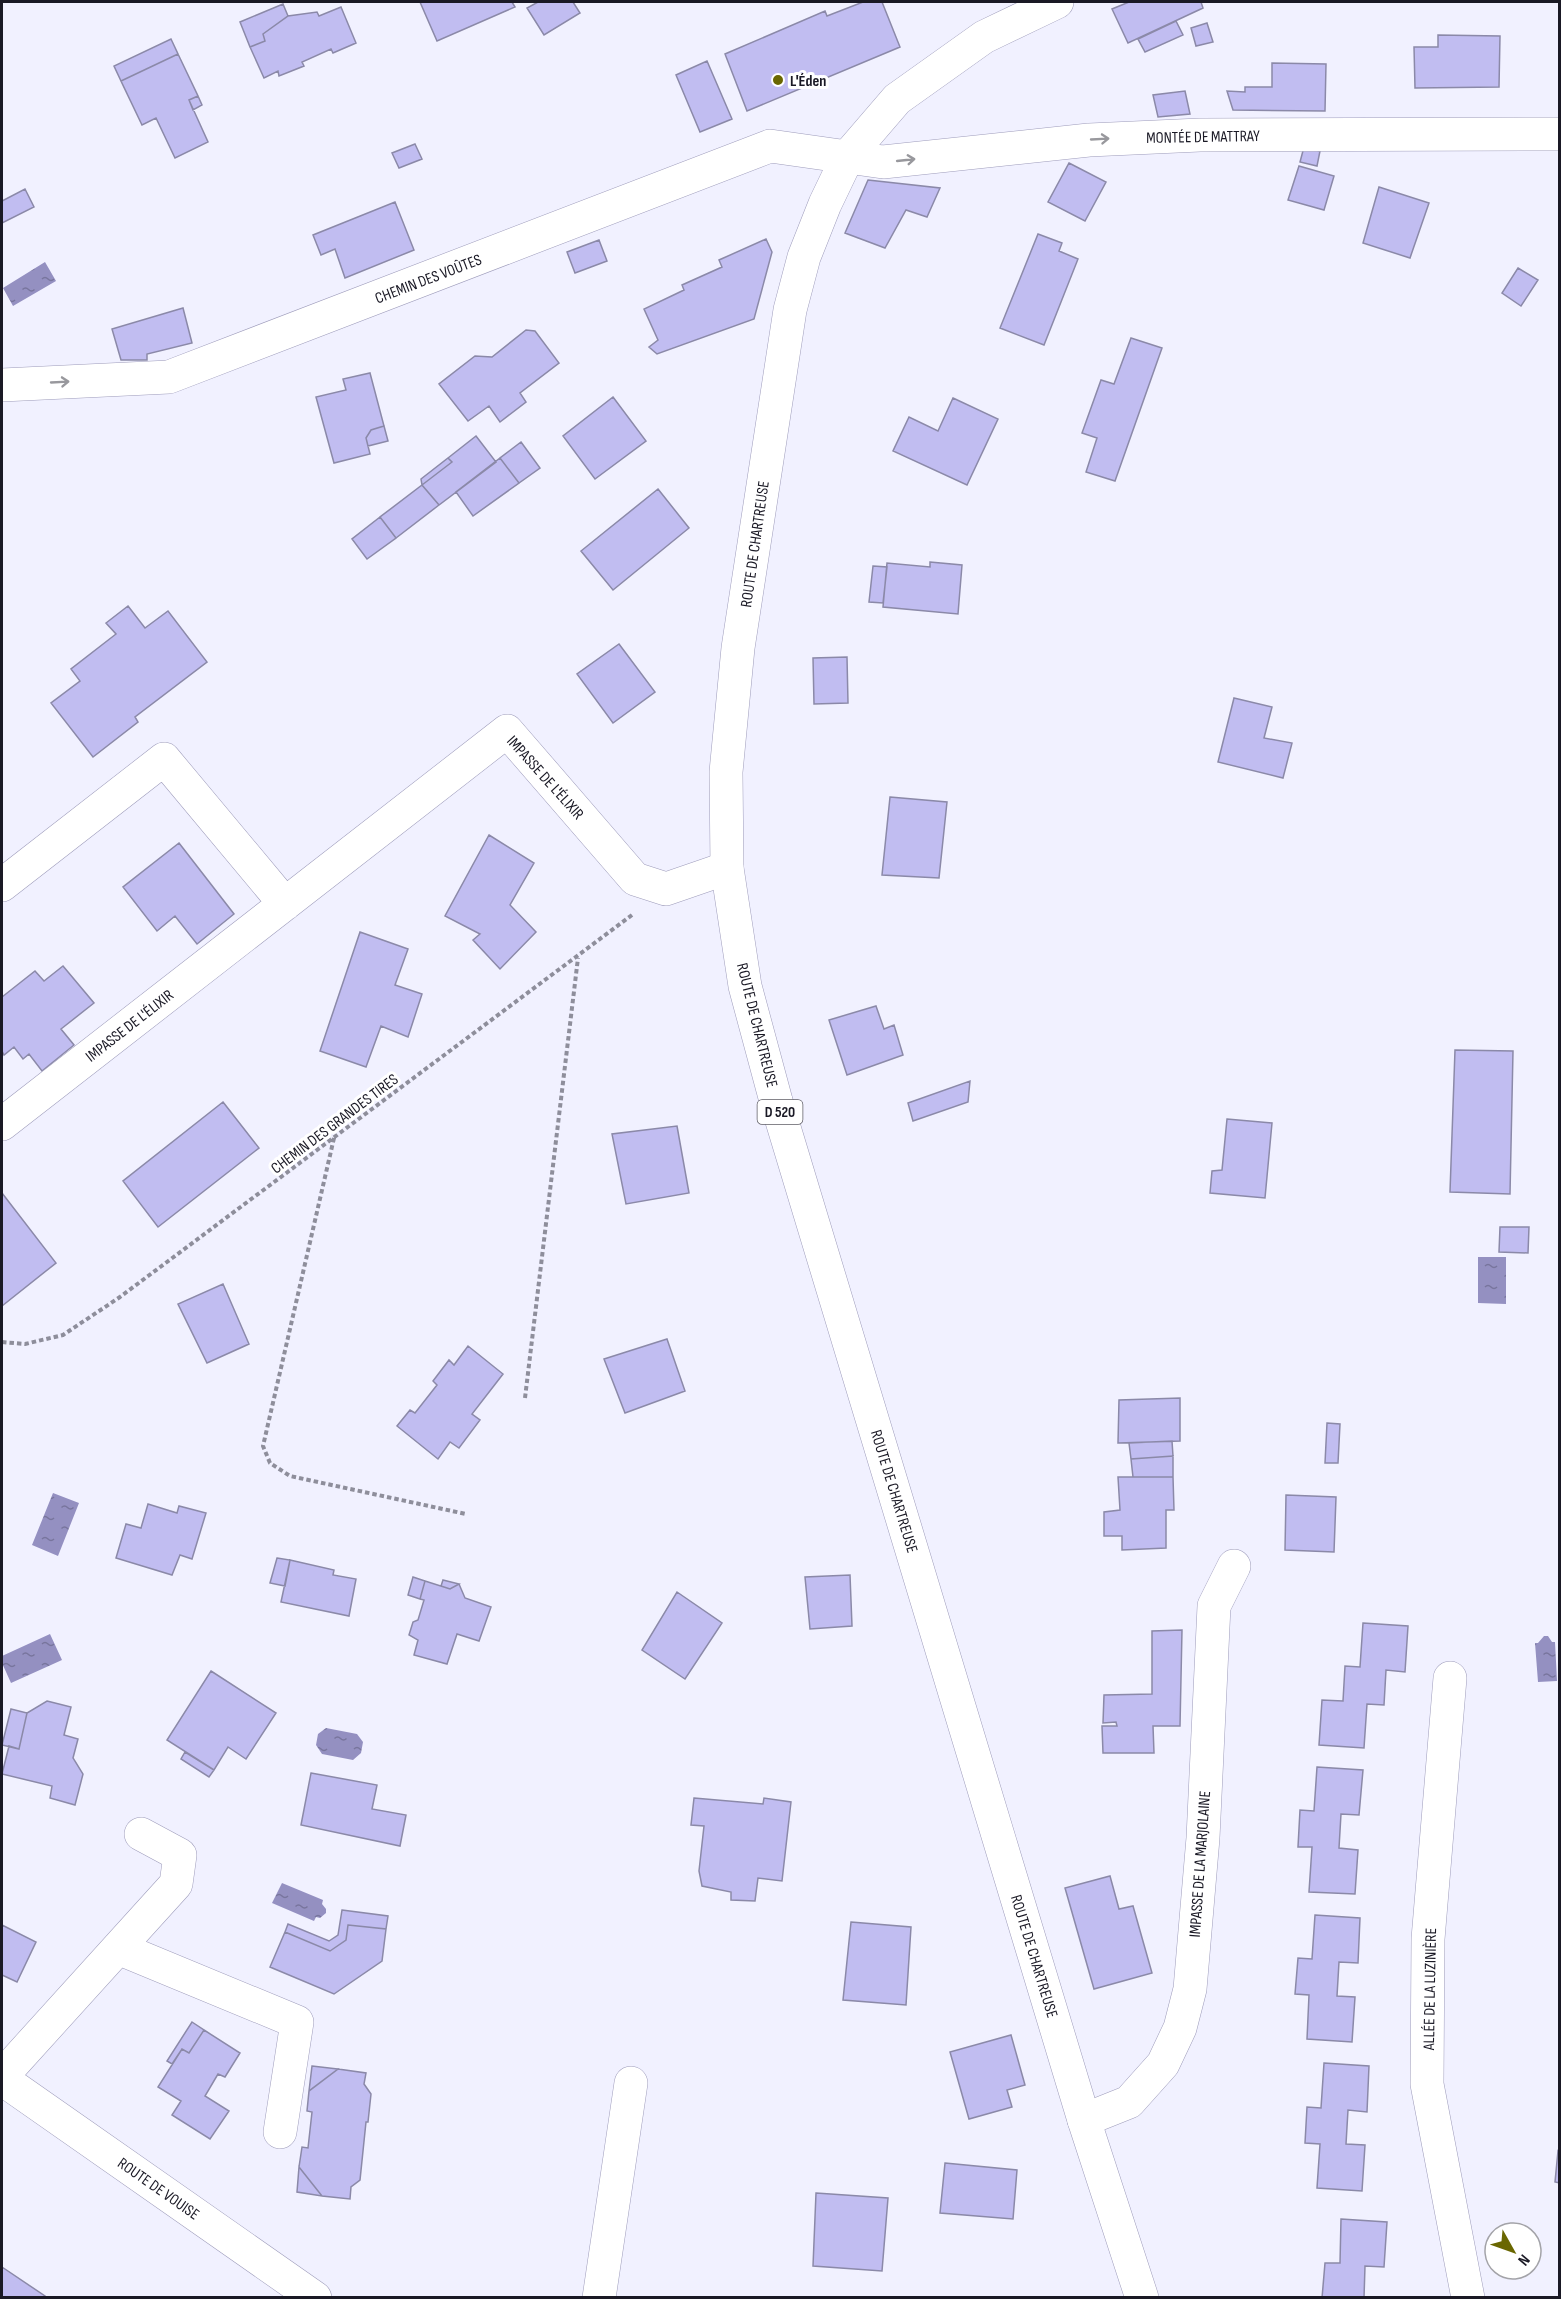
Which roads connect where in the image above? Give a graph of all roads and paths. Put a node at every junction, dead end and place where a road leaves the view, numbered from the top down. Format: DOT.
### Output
graph roads {
  1 [pos="1056,2"];
  2 [pos="1560,134"];
  3 [pos="849,156"];
  4 [pos="2,385"];
  5 [pos="727,868"];
  6 [pos="2,885"];
  7 [pos="666,889"];
  8 [pos="285,904"];
  9 [pos="579,957"];
  10 [pos="2,1124"];
  11 [pos="334,1137"];
  12 [pos="2,1342"];
  13 [pos="525,1398"];
  14 [pos="466,1514"];
  15 [pos="1234,1566"];
  16 [pos="1450,1678"];
  17 [pos="141,1834"];
  18 [pos="118,1948"];
  19 [pos="2,2077"];
  20 [pos="631,2083"];
  21 [pos="1084,2120"];
  22 [pos="280,2132"];
  23 [pos="315,2298"];
  24 [pos="598,2298"];
  25 [pos="1142,2298"];
  26 [pos="1468,2298"];
  1 -- 3 [label="street, ROUTE DE CHARTREUSE / D 520"];
  3 -- 2 [label="street, MONTÉE DE MATTRAY, one-way"];
  4 -- 3 [label="street, CHEMIN DES VOÛTES, one-way"];
  3 -- 5 [label="street, ROUTE DE CHARTREUSE / D 520"];
  5 -- 7 [label="street"];
  5 -- 21 [label="street, ROUTE DE CHARTREUSE / D 520"];
  6 -- 8 [label="street"];
  7 -- 8 [label="street, IMPASSE DE L'ÉLIXIR"];
  7 -- 9 [label="path, CHEMIN DES GRANDES TIRES"];
  8 -- 10 [label="street, IMPASSE DE L'ÉLIXIR"];
  9 -- 11 [label="path, CHEMIN DES GRANDES TIRES"];
  9 -- 13 [label="path"];
  11 -- 12 [label="path, CHEMIN DES GRANDES TIRES"];
  11 -- 14 [label="path"];
  15 -- 21 [label="street, IMPASSE DE LA MARJOLAINE"];
  16 -- 26 [label="street, ALLÉE DE LA LUZINIÈRE"];
  17 -- 18 [label="street"];
  18 -- 19 [label="street"];
  18 -- 22 [label="street"];
  19 -- 23 [label="street, ROUTE DE VOUISE"];
  20 -- 24 [label="street"];
  21 -- 25 [label="street, ROUTE DE CHARTREUSE / D 520"];
}
